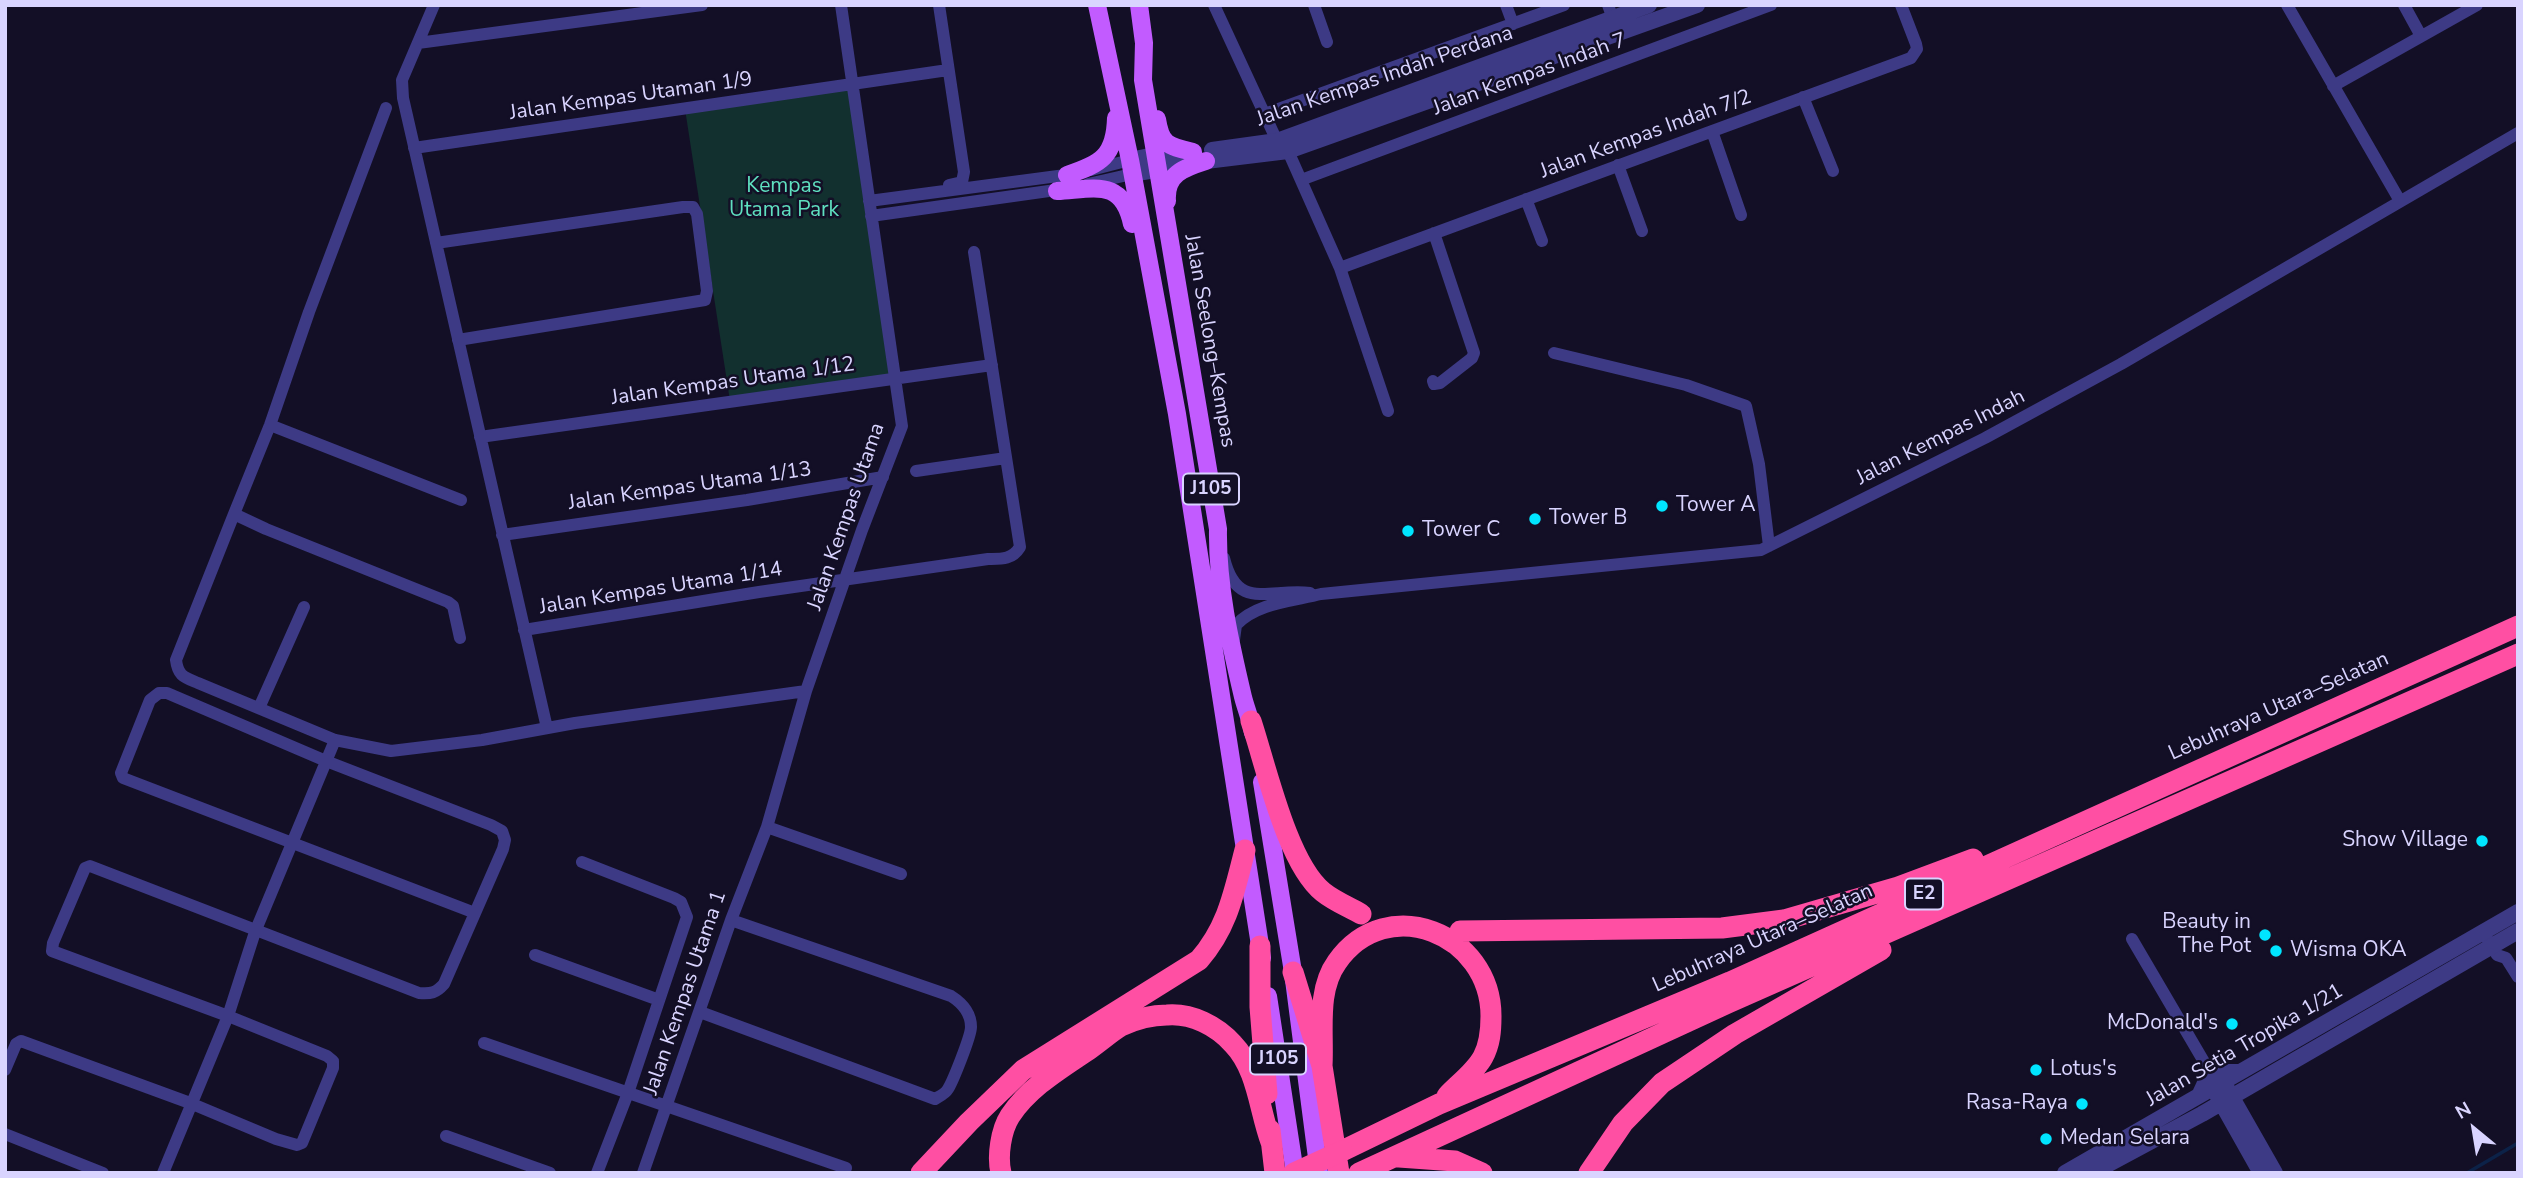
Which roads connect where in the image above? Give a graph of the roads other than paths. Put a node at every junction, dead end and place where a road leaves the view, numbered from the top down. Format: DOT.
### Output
graph roads {
  1 [pos="434,5"];
  2 [pos="702,5"];
  3 [pos="841,5"];
  4 [pos="939,5"];
  5 [pos="1097,5"];
  6 [pos="1139,5"];
  7 [pos="1214,5"];
  8 [pos="1314,5"];
  9 [pos="1506,5"];
  10 [pos="1563,5"];
  11 [pos="1649,5"];
  12 [pos="1697,5"];
  13 [pos="1771,5"];
  14 [pos="1901,5"];
  15 [pos="2287,5"];
  16 [pos="2404,5"];
  17 [pos="2477,5"];
  18 [pos="1614,19"];
  19 [pos="1513,24"];
  20 [pos="2421,36"];
  21 [pos="1327,42"];
  22 [pos="418,43"];
  23 [pos="1143,43"];
  24 [pos="948,69"];
  25 [pos="852,84"];
  26 [pos="2333,86"];
  27 [pos="1116,94"];
  28 [pos="1803,97"];
  29 [pos="386,108"];
  30 [pos="1265,114"];
  31 [pos="1712,131"];
  32 [pos="2518,133"];
  33 [pos="1282,146"];
  34 [pos="414,148"];
  35 [pos="1199,156"];
  36 [pos="1155,162"];
  37 [pos="1618,165"];
  38 [pos="1131,167"];
  39 [pos="1833,171"];
  40 [pos="1067,176"];
  41 [pos="1301,180"];
  42 [pos="916,185"];
  43 [pos="1057,191"];
  44 [pos="1527,199"];
  45 [pos="869,201"];
  46 [pos="2400,201"];
  47 [pos="1741,215"];
  48 [pos="872,216"];
  49 [pos="1642,231"];
  50 [pos="1434,233"];
  51 [pos="1542,241"];
  52 [pos="436,243"];
  53 [pos="974,252"];
  54 [pos="1340,268"];
  55 [pos="1177,278"];
  56 [pos="458,340"];
  57 [pos="1554,353"];
  58 [pos="992,365"];
  59 [pos="895,379"];
  60 [pos="1433,381"];
  61 [pos="1388,411"];
  62 [pos="1177,414"];
  63 [pos="270,425"];
  64 [pos="480,437"];
  65 [pos="1006,458"];
  66 [pos="916,471"];
  67 [pos="883,477"];
  68 [pos="461,500"];
  69 [pos="234,514"];
  70 [pos="1218,529"];
  71 [pos="502,534"];
  72 [pos="1769,546"];
  73 [pos="845,581"];
  74 [pos="1321,594"];
  75 [pos="304,607"];
  76 [pos="2518,626"];
  77 [pos="524,630"];
  78 [pos="460,638"];
  79 [pos="1234,653"];
  80 [pos="2518,654"];
  81 [pos="2518,663"];
  82 [pos="2448,685"];
  83 [pos="806,691"];
  84 [pos="259,708"];
  85 [pos="1251,721"];
  86 [pos="547,727"];
  87 [pos="335,740"];
  88 [pos="326,761"];
  89 [pos="2119,806"];
  90 [pos="767,827"];
  91 [pos="292,845"];
  92 [pos="1245,850"];
  93 [pos="582,862"];
  94 [pos="901,874"];
  95 [pos="1961,902"];
  96 [pos="2518,912"];
  97 [pos="475,913"];
  98 [pos="1361,914"];
  99 [pos="731,920"];
  100 [pos="1460,931"];
  101 [pos="2518,931"];
  102 [pos="255,932"];
  103 [pos="2493,936"];
  104 [pos="2132,939"];
  105 [pos="1260,946"];
  106 [pos="535,956"];
  107 [pos="1293,972"];
  108 [pos="2518,977"];
  109 [pos="659,1000"];
  110 [pos="700,1012"];
  111 [pos="228,1016"];
  112 [pos="484,1043"];
  113 [pos="1322,1066"];
  114 [pos="5,1070"];
  115 [pos="2254,1084"];
  116 [pos="2220,1088"];
  117 [pos="628,1093"];
  118 [pos="190,1104"];
  119 [pos="1439,1104"];
  120 [pos="667,1106"];
  121 [pos="2202,1114"];
  122 [pos="2238,1123"];
  123 [pos="5,1134"];
  124 [pos="446,1136"];
  125 [pos="1270,1142"];
  126 [pos="1394,1157"];
  127 [pos="846,1168"];
  128 [pos="103,1173"];
  129 [pos="163,1173"];
  130 [pos="550,1173"];
  131 [pos="597,1173"];
  132 [pos="643,1173"];
  133 [pos="921,1173"];
  134 [pos="1001,1173"];
  135 [pos="1275,1173"];
  136 [pos="1295,1173"];
  137 [pos="1319,1173"];
  138 [pos="1339,1173"];
  139 [pos="1359,1173"];
  140 [pos="1482,1173"];
  141 [pos="1589,1173"];
  142 [pos="2065,1173"];
  143 [pos="2092,1173"];
  144 [pos="2261,1173"];
  145 [pos="2275,1173"];
  1 -- 22 [label="street"];
  2 -- 22 [label="street"];
  3 -- 25 [label="street, Jalan Kempas Utama"];
  4 -- 24 [label="street"];
  5 -- 27 [label="main road, J105"];
  6 -- 23 [label="main road, Jalan Seelong–Kempas / J105"];
  7 -- 30 [label="street"];
  8 -- 21 [label="street"];
  9 -- 19 [label="street"];
  10 -- 19 [label="street"];
  11 -- 18 [label="street, Jalan Kempas Indah Perdana"];
  12 -- 18 [label="street, Jalan Kempas Indah Perdana"];
  13 -- 41 [label="street, Jalan Kempas Indah 7"];
  14 -- 28 [label="street, Jalan Kempas Indah 7/2"];
  15 -- 26 [label="street"];
  16 -- 20 [label="street"];
  17 -- 20 [label="street"];
  18 -- 33 [label="street, Jalan Kempas Indah Perdana"];
  19 -- 30 [label="street"];
  20 -- 26 [label="street"];
  22 -- 34 [label="street"];
  23 -- 35 [label="main road"];
  23 -- 36 [label="main road, Jalan Seelong–Kempas / J105"];
  24 -- 25 [label="street, Jalan Kempas Utaman 1/9"];
  24 -- 42 [label="street"];
  25 -- 34 [label="street, Jalan Kempas Utaman 1/9"];
  25 -- 45 [label="street, Jalan Kempas Utama"];
  26 -- 46 [label="street"];
  27 -- 38 [label="main road, J105"];
  27 -- 40 [label="main road"];
  28 -- 31 [label="street, Jalan Kempas Indah 7/2"];
  28 -- 39 [label="street"];
  29 -- 63 [label="street"];
  30 -- 33 [label="street"];
  31 -- 37 [label="street, Jalan Kempas Indah 7/2"];
  31 -- 47 [label="street"];
  32 -- 46 [label="street, Jalan Kempas Indah"];
  33 -- 35 [label="street, Jalan Kempas Indah Perdana"];
  33 -- 41 [label="street"];
  34 -- 52 [label="street"];
  35 -- 36 [label="street, Jalan Kempas Indah Perdana"];
  35 -- 55 [label="main road"];
  36 -- 38 [label="street, Jalan Kempas Indah Perdana"];
  36 -- 55 [label="main road, Jalan Seelong–Kempas / J105"];
  37 -- 44 [label="street, Jalan Kempas Indah 7/2"];
  37 -- 49 [label="street"];
  38 -- 40 [label="street"];
  38 -- 43 [label="street"];
  38 -- 62 [label="main road, J105"];
  40 -- 45 [label="street"];
  41 -- 54 [label="street"];
  43 -- 48 [label="street"];
  43 -- 62 [label="main road"];
  44 -- 50 [label="street, Jalan Kempas Indah 7/2"];
  44 -- 51 [label="street"];
  45 -- 48 [label="street, Jalan Kempas Utama"];
  46 -- 72 [label="street, Jalan Kempas Indah"];
  48 -- 59 [label="street, Jalan Kempas Utama"];
  50 -- 54 [label="street, Jalan Kempas Indah 7/2"];
  50 -- 60 [label="street"];
  52 -- 56 [label="street"];
  52 -- 56 [label="street"];
  53 -- 58 [label="street"];
  54 -- 61 [label="street"];
  55 -- 70 [label="main road, Jalan Seelong–Kempas / J105"];
  56 -- 64 [label="street"];
  57 -- 72 [label="street"];
  58 -- 59 [label="street, Jalan Kempas Utama 1/12"];
  58 -- 65 [label="street"];
  59 -- 64 [label="street, Jalan Kempas Utama 1/12"];
  59 -- 67 [label="street, Jalan Kempas Utama"];
  62 -- 92 [label="main road, J105"];
  63 -- 68 [label="street"];
  63 -- 69 [label="street"];
  64 -- 71 [label="street"];
  65 -- 66 [label="street"];
  65 -- 73 [label="street, Jalan Kempas Utama 1/14"];
  67 -- 71 [label="street, Jalan Kempas Utama 1/13"];
  67 -- 73 [label="street, Jalan Kempas Utama"];
  69 -- 78 [label="street"];
  69 -- 84 [label="street"];
  70 -- 74 [label="street"];
  70 -- 79 [label="main road, Jalan Seelong–Kempas / J105"];
  71 -- 77 [label="street"];
  72 -- 74 [label="street, Jalan Kempas Indah"];
  73 -- 77 [label="street, Jalan Kempas Utama 1/14"];
  73 -- 83 [label="street, Jalan Kempas Utama"];
  74 -- 79 [label="street"];
  75 -- 84 [label="street"];
  76 -- 89 [label="highway, Lebuhraya Utara–Selatan / E2"];
  77 -- 86 [label="street"];
  79 -- 85 [label="main road, Jalan Seelong–Kempas / J105"];
  80 -- 82 [label="highway, E2"];
  81 -- 82 [label="highway"];
  82 -- 95 [label="highway, E2"];
  83 -- 86 [label="street"];
  83 -- 90 [label="street, Jalan Kempas Utama"];
  84 -- 87 [label="street"];
  85 -- 98 [label="highway"];
  85 -- 107 [label="main road, Jalan Seelong–Kempas / J105"];
  86 -- 87 [label="street"];
  87 -- 88 [label="street"];
  88 -- 91 [label="street"];
  88 -- 91 [label="street"];
  88 -- 97 [label="street"];
  89 -- 100 [label="highway"];
  89 -- 119 [label="highway, Lebuhraya Utara–Selatan / E2"];
  90 -- 94 [label="street"];
  90 -- 99 [label="street, Jalan Kempas Utama 1"];
  91 -- 97 [label="street"];
  91 -- 102 [label="street"];
  92 -- 105 [label="main road, J105"];
  92 -- 133 [label="highway"];
  93 -- 109 [label="street"];
  95 -- 126 [label="highway, E2"];
  95 -- 141 [label="highway"];
  96 -- 103 [label="street, Jalan Setia Tropika 1/21"];
  97 -- 102 [label="street"];
  99 -- 110 [label="street, Jalan Kempas Utama 1"];
  99 -- 110 [label="street"];
  101 -- 103 [label="street, Jalan Setia Tropika 1/21"];
  102 -- 111 [label="street"];
  102 -- 111 [label="street"];
  103 -- 108 [label="street"];
  103 -- 115 [label="street, Jalan Setia Tropika 1/21"];
  103 -- 116 [label="street, Jalan Setia Tropika 1/21"];
  104 -- 116 [label="street"];
  105 -- 125 [label="highway"];
  105 -- 136 [label="main road, J105"];
  106 -- 109 [label="street"];
  107 -- 113 [label="highway"];
  107 -- 137 [label="main road, J105"];
  109 -- 117 [label="street"];
  110 -- 120 [label="street, Jalan Kempas Utama 1"];
  111 -- 118 [label="street"];
  111 -- 118 [label="street"];
  112 -- 117 [label="street"];
  113 -- 119 [label="highway"];
  113 -- 138 [label="highway"];
  114 -- 118 [label="street"];
  115 -- 116 [label="street, Jalan Setia Tropika 1/21"];
  115 -- 122 [label="street"];
  116 -- 121 [label="street, Jalan Setia Tropika 1/21"];
  116 -- 122 [label="street"];
  116 -- 142 [label="street, Jalan Setia Tropika 1/21"];
  117 -- 120 [label="street"];
  117 -- 131 [label="street"];
  118 -- 129 [label="street"];
  119 -- 136 [label="highway, Lebuhraya Utara–Selatan / E2, bridge"];
  120 -- 127 [label="street"];
  120 -- 132 [label="street, Jalan Kempas Utama 1"];
  121 -- 122 [label="street"];
  121 -- 143 [label="street, Jalan Setia Tropika 1/21"];
  122 -- 144 [label="street"];
  122 -- 145 [label="street"];
  123 -- 128 [label="street"];
  124 -- 130 [label="street"];
  125 -- 134 [label="highway"];
  125 -- 135 [label="highway"];
  126 -- 139 [label="highway, E2"];
  126 -- 140 [label="highway"];
}
